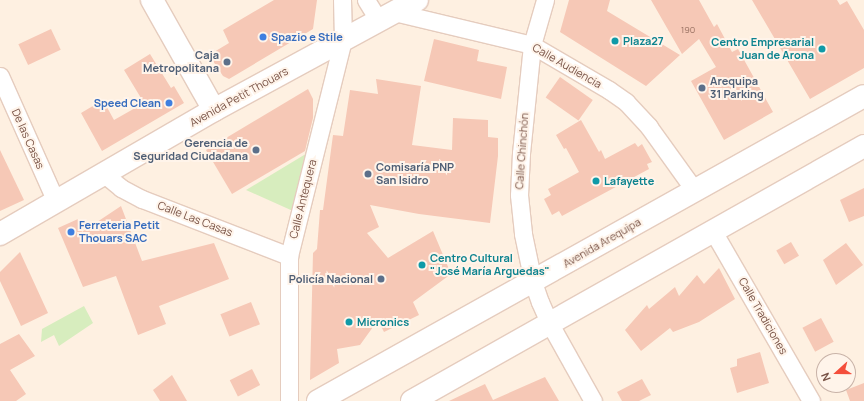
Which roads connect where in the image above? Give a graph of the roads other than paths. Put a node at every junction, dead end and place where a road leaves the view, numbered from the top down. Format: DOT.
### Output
graph roads {
  1 [pos="152,0"];
  2 [pos="342,0"];
  3 [pos="366,0"];
  4 [pos="417,0"];
  5 [pos="545,0"];
  6 [pos="387,16"];
  7 [pos="342,40"];
  8 [pos="532,45"];
  9 [pos="0,76"];
  10 [pos="864,96"];
  11 [pos="214,110"];
  12 [pos="864,146"];
  13 [pos="104,174"];
  14 [pos="695,191"];
  15 [pos="56,202"];
  16 [pos="713,231"];
  17 [pos="0,234"];
  18 [pos="289,256"];
  19 [pos="533,282"];
  20 [pos="550,324"];
  21 [pos="289,401"];
  22 [pos="318,401"];
  23 [pos="412,401"];
  24 [pos="593,401"];
  25 [pos="811,401"];
  1 -- 11 [label="main road"];
  2 -- 7 [label="street, Calle Antequera"];
  3 -- 6 [label="street"];
  4 -- 6 [label="main road, Avenida Petit Thouars"];
  5 -- 8 [label="street, Calle Chinchón"];
  6 -- 7 [label="main road, Avenida Petit Thouars"];
  6 -- 8 [label="street, Calle Audiencia"];
  7 -- 11 [label="main road, Avenida Petit Thouars"];
  7 -- 18 [label="street, Calle Antequera"];
  8 -- 14 [label="street, Calle Audiencia"];
  8 -- 19 [label="street, Calle Chinchón"];
  9 -- 15 [label="street, De las Casas"];
  10 -- 14 [label="main road, Avenida Arequipa"];
  11 -- 13 [label="main road, Avenida Petit Thouars"];
  12 -- 16 [label="main road"];
  13 -- 15 [label="main road, Avenida Petit Thouars"];
  13 -- 18 [label="street, Calle Las Casas"];
  14 -- 19 [label="main road, Avenida Arequipa"];
  15 -- 17 [label="main road, Avenida Petit Thouars"];
  16 -- 20 [label="main road"];
  16 -- 25 [label="street, Calle Tradiciones"];
  18 -- 21 [label="street, Calle Antequera"];
  19 -- 20 [label="street, Calle Chinchón"];
  19 -- 22 [label="main road, Avenida Arequipa"];
  20 -- 23 [label="main road"];
  20 -- 24 [label="street, Calle Chinchón"];
}
